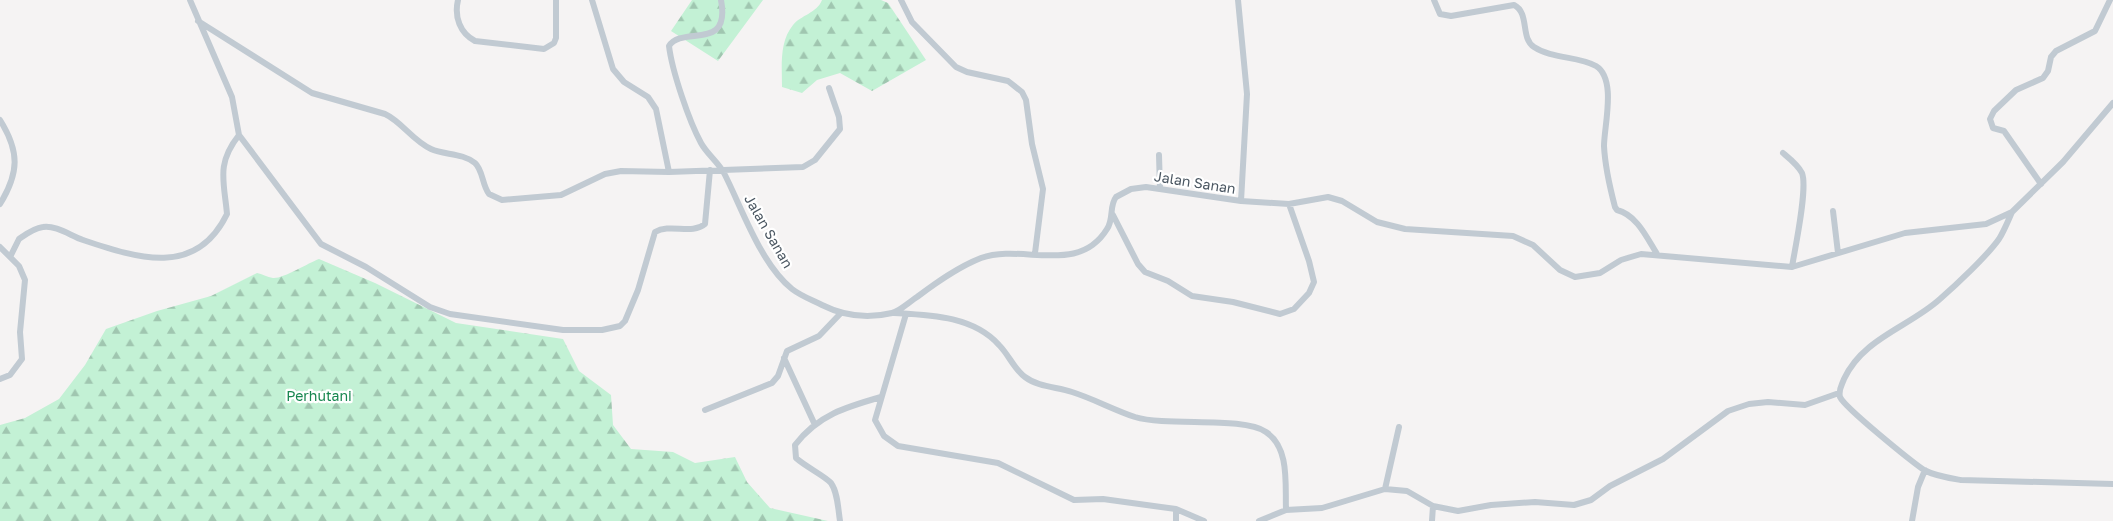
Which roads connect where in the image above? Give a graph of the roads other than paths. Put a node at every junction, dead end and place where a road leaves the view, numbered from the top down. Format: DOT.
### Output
graph roads {
  1 [pos="190,0"];
  2 [pos="458,0"];
  3 [pos="556,0"];
  4 [pos="592,0"];
  5 [pos="721,0"];
  6 [pos="901,0"];
  7 [pos="1238,0"];
  8 [pos="1434,0"];
  9 [pos="2108,1"];
  10 [pos="198,21"];
  11 [pos="829,88"];
  12 [pos="2113,103"];
  13 [pos="0,120"];
  14 [pos="239,135"];
  15 [pos="1783,153"];
  16 [pos="1159,155"];
  17 [pos="710,170"];
  18 [pos="723,170"];
  19 [pos="669,172"];
  20 [pos="2041,184"];
  21 [pos="1160,189"];
  22 [pos="1241,201"];
  23 [pos="0,204"];
  24 [pos="1289,204"];
  25 [pos="1833,211"];
  26 [pos="2012,212"];
  27 [pos="1113,215"];
  28 [pos="0,247"];
  29 [pos="1035,253"];
  30 [pos="1838,253"];
  31 [pos="1657,254"];
  32 [pos="10,258"];
  33 [pos="1792,267"];
  34 [pos="893,313"];
  35 [pos="840,314"];
  36 [pos="906,314"];
  37 [pos="784,358"];
  38 [pos="0,379"];
  39 [pos="1839,393"];
  40 [pos="881,397"];
  41 [pos="706,410"];
  42 [pos="815,425"];
  43 [pos="1399,426"];
  44 [pos="1925,470"];
  45 [pos="2113,484"];
  46 [pos="1385,489"];
  47 [pos="1433,506"];
  48 [pos="1176,510"];
  49 [pos="1286,510"];
  50 [pos="840,521"];
  51 [pos="1176,521"];
  52 [pos="1204,521"];
  53 [pos="1258,521"];
  54 [pos="1432,521"];
  55 [pos="1912,521"];
  1 -- 10 [label="street"];
  2 -- 3 [label="street"];
  4 -- 19 [label="street"];
  5 -- 18 [label="street, Jalan Sanan"];
  6 -- 29 [label="street"];
  7 -- 22 [label="street, Jalan Sanan"];
  8 -- 31 [label="street"];
  9 -- 20 [label="street"];
  10 -- 14 [label="street"];
  10 -- 19 [label="street"];
  11 -- 18 [label="street"];
  12 -- 20 [label="street"];
  13 -- 23 [label="street"];
  14 -- 17 [label="street"];
  14 -- 32 [label="street"];
  15 -- 33 [label="street"];
  16 -- 21 [label="street"];
  17 -- 18 [label="street"];
  17 -- 19 [label="street"];
  18 -- 35 [label="street, Jalan Sanan"];
  20 -- 26 [label="street"];
  21 -- 22 [label="street, Jalan Sanan"];
  21 -- 27 [label="street, Jalan Sanan"];
  22 -- 24 [label="street"];
  24 -- 27 [label="street"];
  24 -- 31 [label="street"];
  25 -- 30 [label="street"];
  26 -- 30 [label="street"];
  26 -- 39 [label="street"];
  27 -- 29 [label="street, Jalan Sanan"];
  28 -- 32 [label="street"];
  29 -- 34 [label="street, Jalan Sanan"];
  30 -- 33 [label="street"];
  31 -- 33 [label="street"];
  32 -- 38 [label="street"];
  34 -- 35 [label="street, Jalan Sanan"];
  34 -- 36 [label="street"];
  35 -- 37 [label="street"];
  36 -- 40 [label="street"];
  36 -- 49 [label="street"];
  37 -- 41 [label="street"];
  37 -- 42 [label="street"];
  39 -- 44 [label="street"];
  39 -- 47 [label="street"];
  40 -- 42 [label="street"];
  40 -- 48 [label="street"];
  42 -- 50 [label="street"];
  43 -- 46 [label="street"];
  44 -- 45 [label="street"];
  44 -- 55 [label="street"];
  46 -- 47 [label="street"];
  46 -- 49 [label="street"];
  47 -- 54 [label="street"];
  48 -- 51 [label="street"];
  48 -- 52 [label="street"];
  49 -- 53 [label="street"];
}
